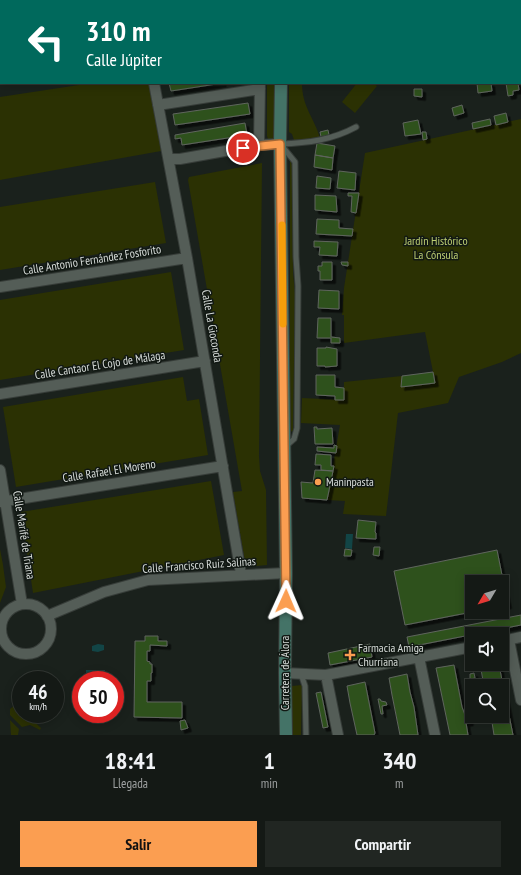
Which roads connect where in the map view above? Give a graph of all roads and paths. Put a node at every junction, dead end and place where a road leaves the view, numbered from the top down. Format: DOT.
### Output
graph roads {
  1 [pos="154,84"];
  2 [pos="281,84"];
  3 [pos="260,86"];
  4 [pos="158,105"];
  5 [pos="356,127"];
  6 [pos="280,144"];
  7 [pos="258,145"];
  8 [pos="170,159"];
  9 [pos="187,258"];
  10 [pos="0,288"];
  11 [pos="205,361"];
  12 [pos="0,394"];
  13 [pos="223,466"];
  14 [pos="0,470"];
  15 [pos="2,502"];
  16 [pos="286,573"];
  17 [pos="241,574"];
  18 [pos="22,604"];
  19 [pos="47,616"];
  20 [pos="521,637"];
  21 [pos="509,639"];
  22 [pos="2,644"];
  23 [pos="465,648"];
  24 [pos="509,655"];
  25 [pos="419,657"];
  26 [pos="285,673"];
  27 [pos="301,674"];
  28 [pos="326,675"];
  29 [pos="521,700"];
  30 [pos="286,735"];
  31 [pos="306,735"];
  32 [pos="338,735"];
  33 [pos="435,735"];
  1 -- 4 [label="street, Calle La Gioconda"];
  2 -- 6 [label="main road, Carretera de Álora"];
  3 -- 4 [label="street"];
  3 -- 7 [label="street"];
  4 -- 8 [label="street, Calle La Gioconda"];
  5 -- 6 [label="lane"];
  6 -- 7 [label="street"];
  6 -- 16 [label="main road, Carretera de Álora"];
  7 -- 8 [label="street"];
  8 -- 9 [label="street, Calle La Gioconda"];
  9 -- 10 [label="street, Calle Antonio Fernández Fosforito"];
  9 -- 11 [label="street, Calle La Gioconda"];
  11 -- 12 [label="street, Calle Cantaor El Cojo de Málaga"];
  11 -- 13 [label="street, Calle La Gioconda"];
  13 -- 15 [label="street, Calle Rafael El Moreno"];
  13 -- 17 [label="street, Calle La Gioconda"];
  14 -- 15 [label="street, Calle Marifé de Triana"];
  15 -- 18 [label="street, Calle Marifé de Triana"];
  16 -- 17 [label="street, Calle Francisco Ruiz Salinas"];
  16 -- 26 [label="main road, Carretera de Álora"];
  17 -- 19 [label="street, Calle Francisco Ruiz Salinas"];
  18 -- 19 [label="street"];
  18 -- 22 [label="street"];
  19 -- 22 [label="street"];
  20 -- 21 [label="street"];
  23 -- 25 [label="street"];
  24 -- 29 [label="street"];
  25 -- 28 [label="street"];
  25 -- 33 [label="street"];
  26 -- 27 [label="street"];
  26 -- 30 [label="main road, Carretera de Álora"];
  27 -- 28 [label="street"];
  27 -- 31 [label="lane"];
  28 -- 32 [label="street"];
}
